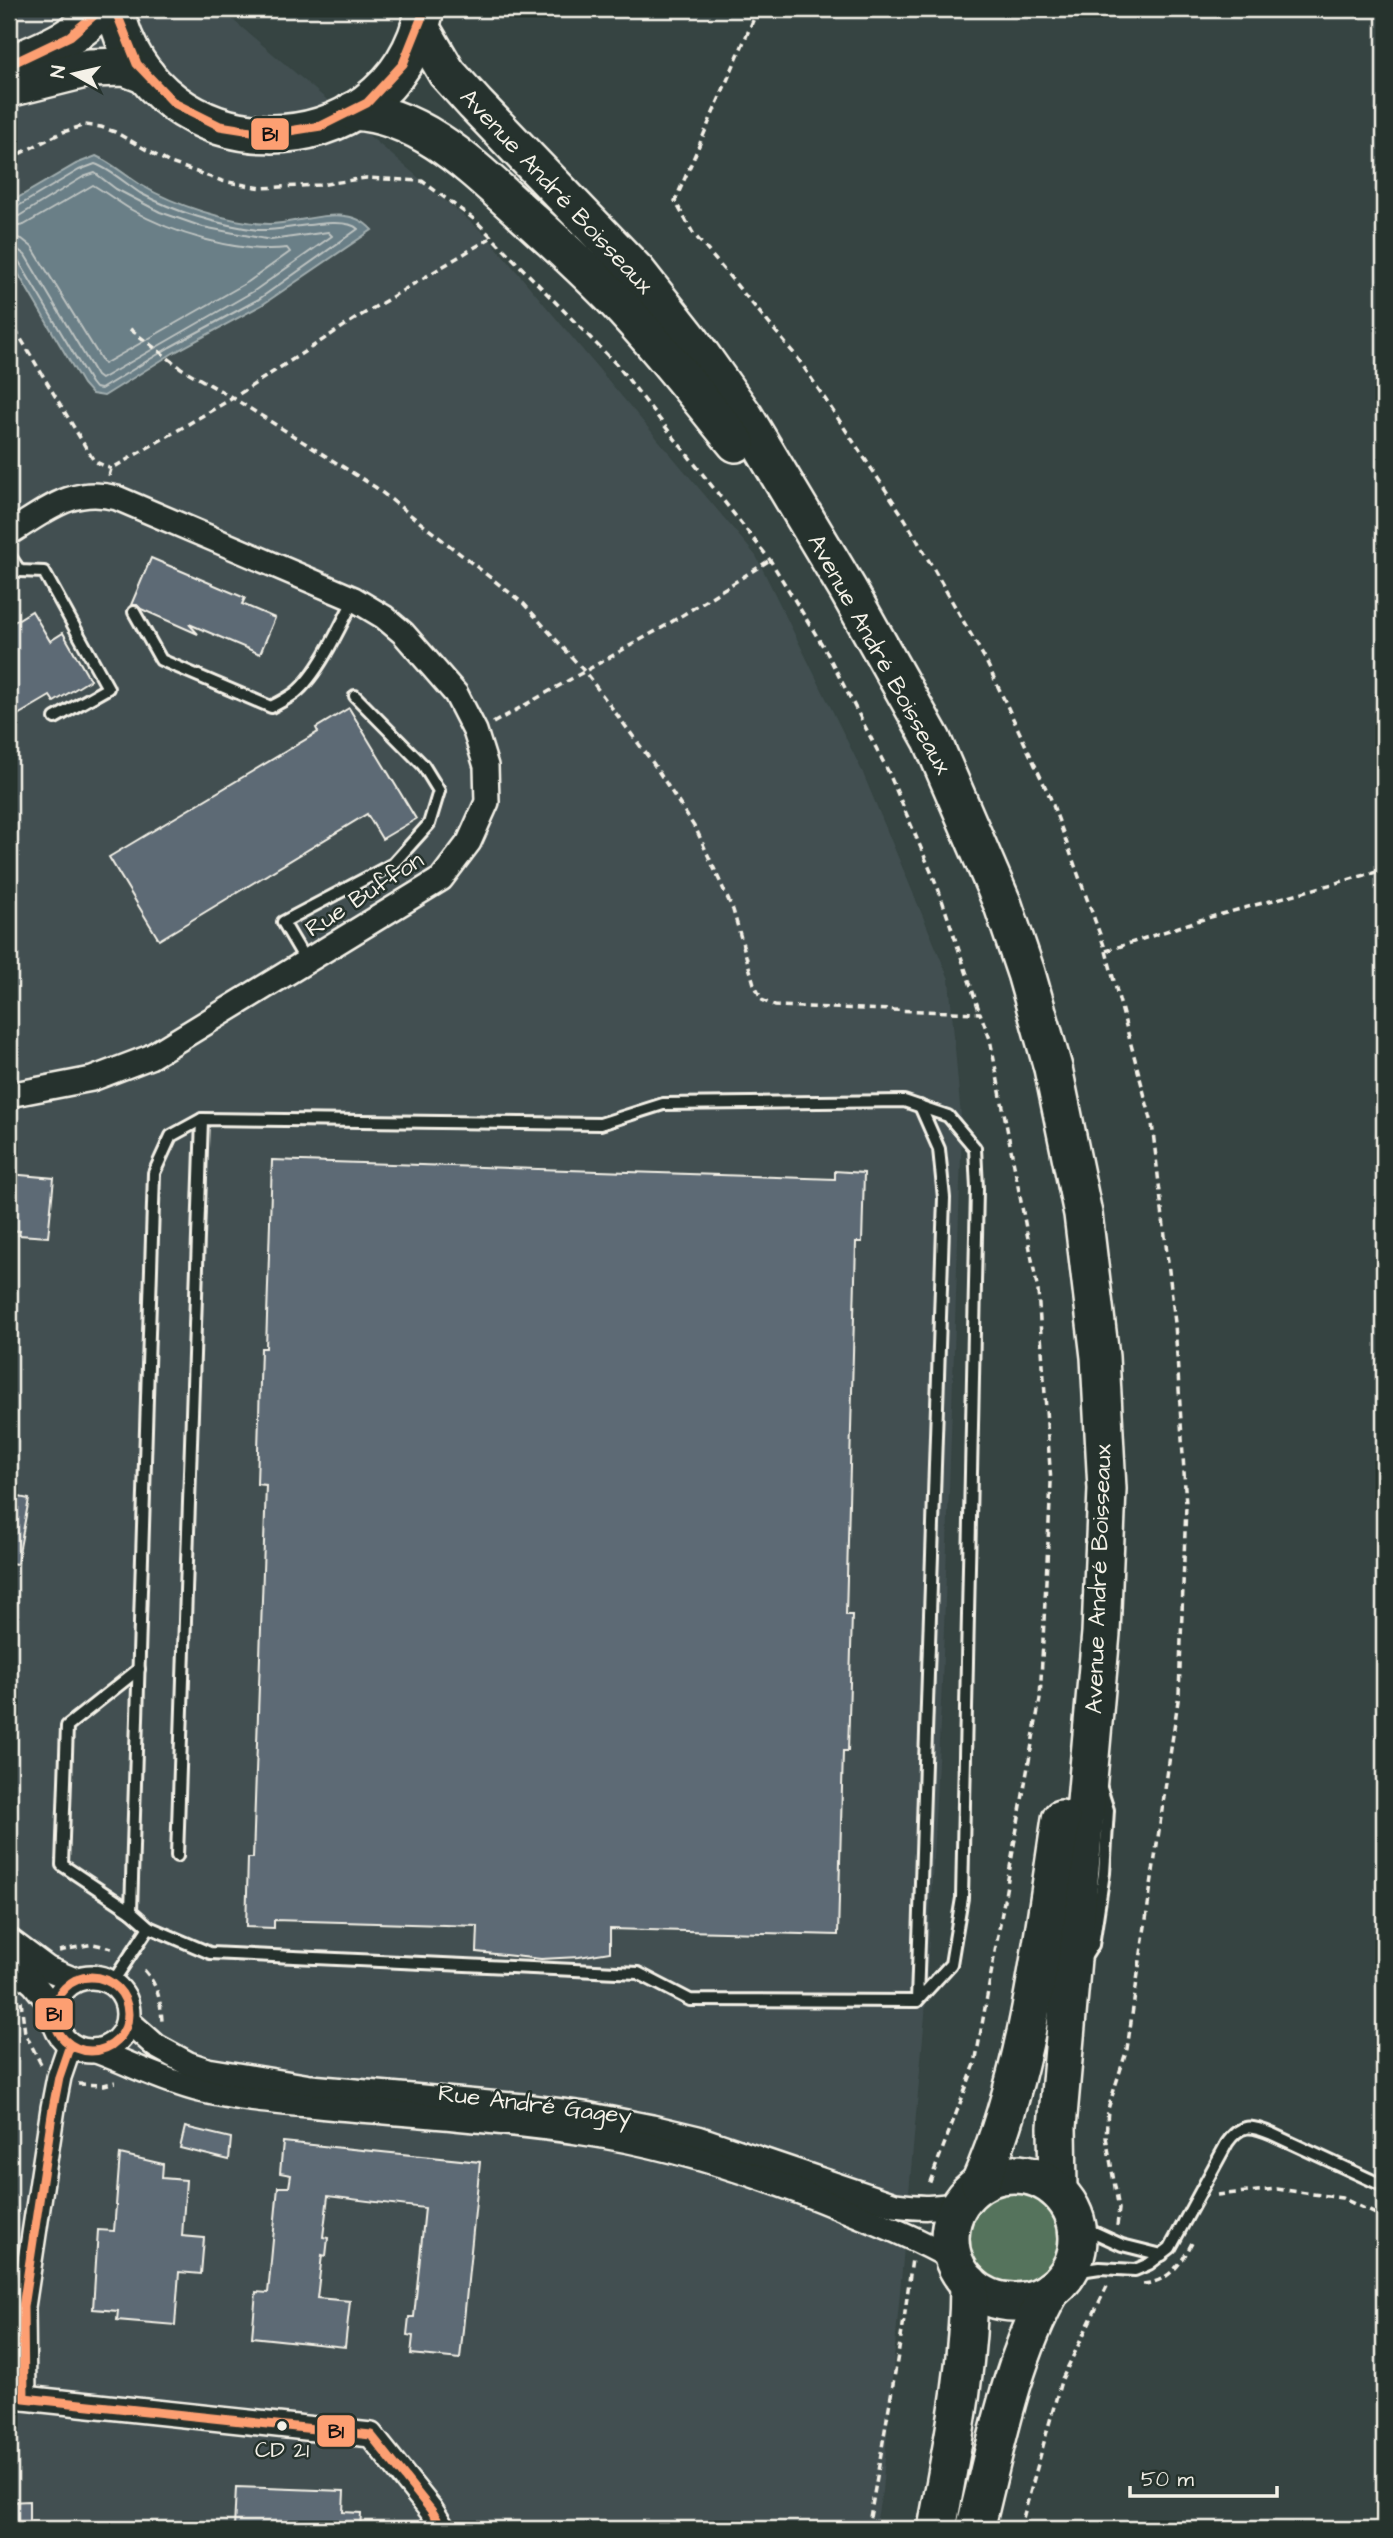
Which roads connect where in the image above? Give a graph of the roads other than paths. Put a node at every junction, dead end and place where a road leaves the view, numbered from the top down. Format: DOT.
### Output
graph roads {
  1 [pos="101,9"];
  2 [pos="115,9"];
  3 [pos="422,18"];
  4 [pos="9,65"];
  5 [pos="146,75"];
  6 [pos="9,88"];
  7 [pos="353,111"];
  8 [pos="9,533"];
  9 [pos="9,555"];
  10 [pos="354,599"];
  11 [pos="134,612"];
  12 [pos="355,696"];
  13 [pos="55,718"];
  14 [pos="307,962"];
  15 [pos="9,1095"];
  16 [pos="920,1107"];
  17 [pos="202,1119"];
  18 [pos="139,1669"];
  19 [pos="177,1856"];
  20 [pos="131,1911"];
  21 [pos="149,1927"];
  22 [pos="9,1940"];
  23 [pos="9,1964"];
  24 [pos="75,1980"];
  25 [pos="112,1983"];
  26 [pos="917,2001"];
  27 [pos="54,2009"];
  28 [pos="128,2021"];
  29 [pos="70,2045"];
  30 [pos="96,2051"];
  31 [pos="1384,2186"];
  32 [pos="1058,2191"];
  33 [pos="970,2193"];
  34 [pos="1076,2224"];
  35 [pos="1162,2255"];
  36 [pos="961,2271"];
  37 [pos="1059,2281"];
  38 [pos="16,2404"];
  39 [pos="443,2529"];
  40 [pos="937,2529"];
  41 [pos="975,2529"];
  1 -- 4 [label="main road"];
  2 -- 5 [label="main road"];
  3 -- 7 [label="main road"];
  3 -- 32 [label="main road, Avenue André Boisseaux"];
  5 -- 6 [label="main road"];
  5 -- 7 [label="main road"];
  7 -- 33 [label="main road, Avenue André Boisseaux"];
  8 -- 10 [label="street, Rue Buffon"];
  9 -- 13 [label="lane"];
  10 -- 11 [label="lane"];
  10 -- 14 [label="street, Rue Buffon"];
  12 -- 14 [label="lane"];
  14 -- 15 [label="street, Rue Buffon"];
  16 -- 17 [label="lane"];
  16 -- 26 [label="lane"];
  16 -- 26 [label="lane"];
  17 -- 18 [label="lane"];
  17 -- 19 [label="lane"];
  18 -- 20 [label="lane"];
  18 -- 20 [label="lane"];
  20 -- 21 [label="lane"];
  21 -- 25 [label="lane"];
  21 -- 26 [label="lane"];
  22 -- 24 [label="street"];
  23 -- 27 [label="street"];
  24 -- 25 [label="street"];
  24 -- 27 [label="street"];
  25 -- 28 [label="street"];
  27 -- 29 [label="street"];
  28 -- 30 [label="street"];
  28 -- 33 [label="street, Rue André Gagey"];
  29 -- 30 [label="street"];
  29 -- 38 [label="street"];
  30 -- 36 [label="street, Rue André Gagey"];
  31 -- 35 [label="lane"];
  32 -- 33 [label="main road"];
  32 -- 34 [label="main road"];
  33 -- 36 [label="main road"];
  34 -- 35 [label="lane"];
  34 -- 37 [label="main road"];
  35 -- 37 [label="lane"];
  36 -- 37 [label="main road"];
  36 -- 40 [label="main road"];
  37 -- 41 [label="main road"];
  38 -- 39 [label="street"];
}
